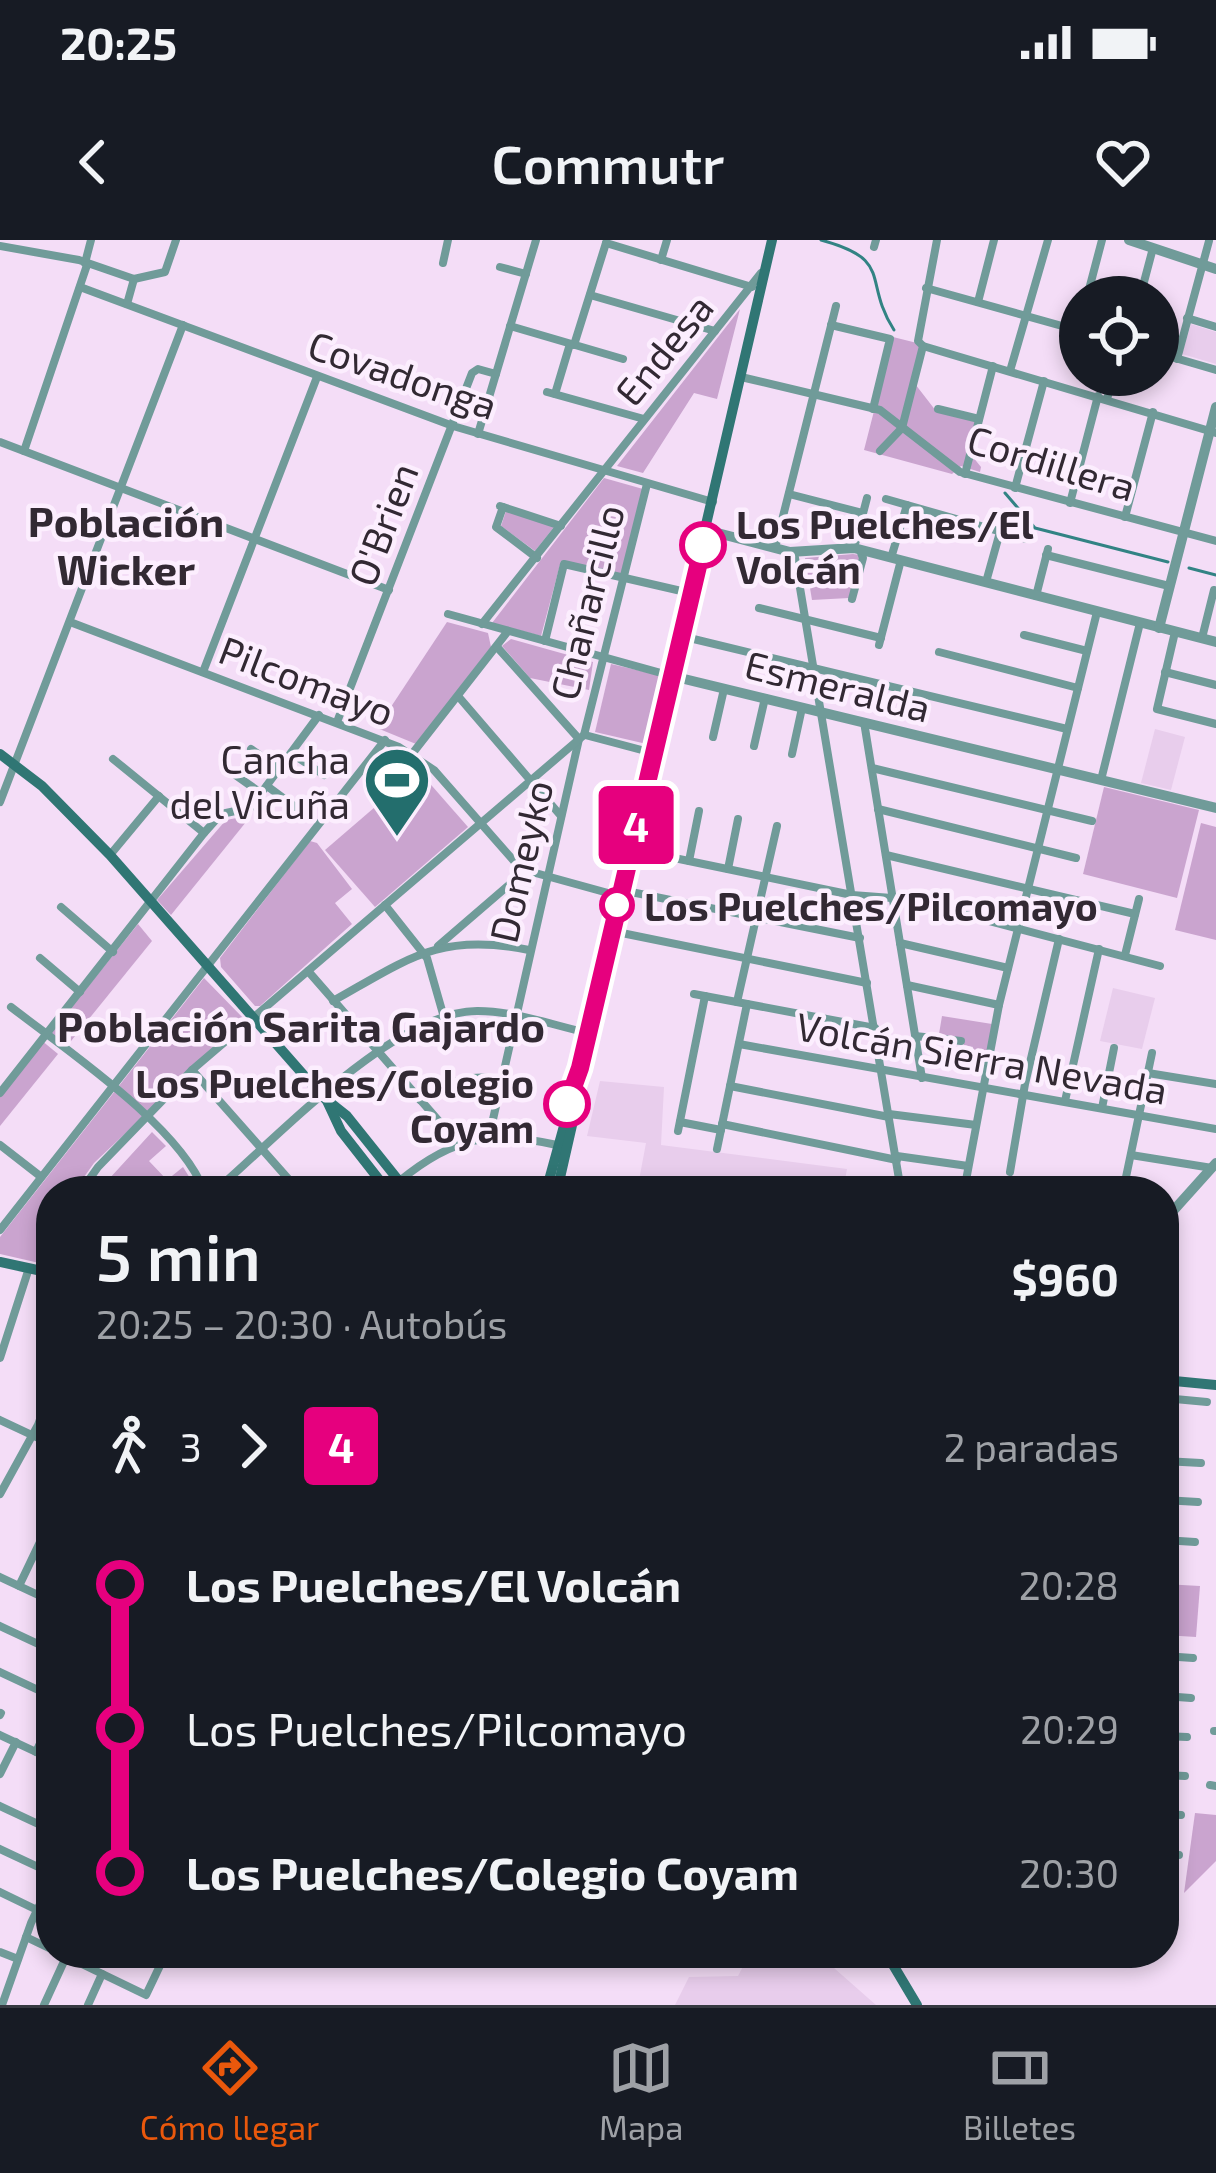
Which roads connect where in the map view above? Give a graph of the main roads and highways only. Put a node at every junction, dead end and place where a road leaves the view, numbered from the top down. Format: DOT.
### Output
graph roads {
  1 [pos="772,240"];
  2 [pos="0,754"];
  3 [pos="580,1068"];
  4 [pos="325,1099"];
  5 [pos="376,1176"];
  6 [pos="395,1176"];
  7 [pos="550,1176"];
  8 [pos="560,1176"];
  9 [pos="0,1262"];
  10 [pos="36,1270"];
  11 [pos="1179,1382"];
  12 [pos="1216,1385"];
  13 [pos="895,1968"];
  14 [pos="916,2005"];
  1 -- 3 [label="main road"];
  2 -- 4 [label="main road"];
  3 -- 7 [label="main road"];
  3 -- 8 [label="main road"];
  4 -- 5 [label="main road"];
  4 -- 6 [label="main road"];
  9 -- 10 [label="main road"];
  11 -- 12 [label="main road"];
  13 -- 14 [label="main road"];
}
